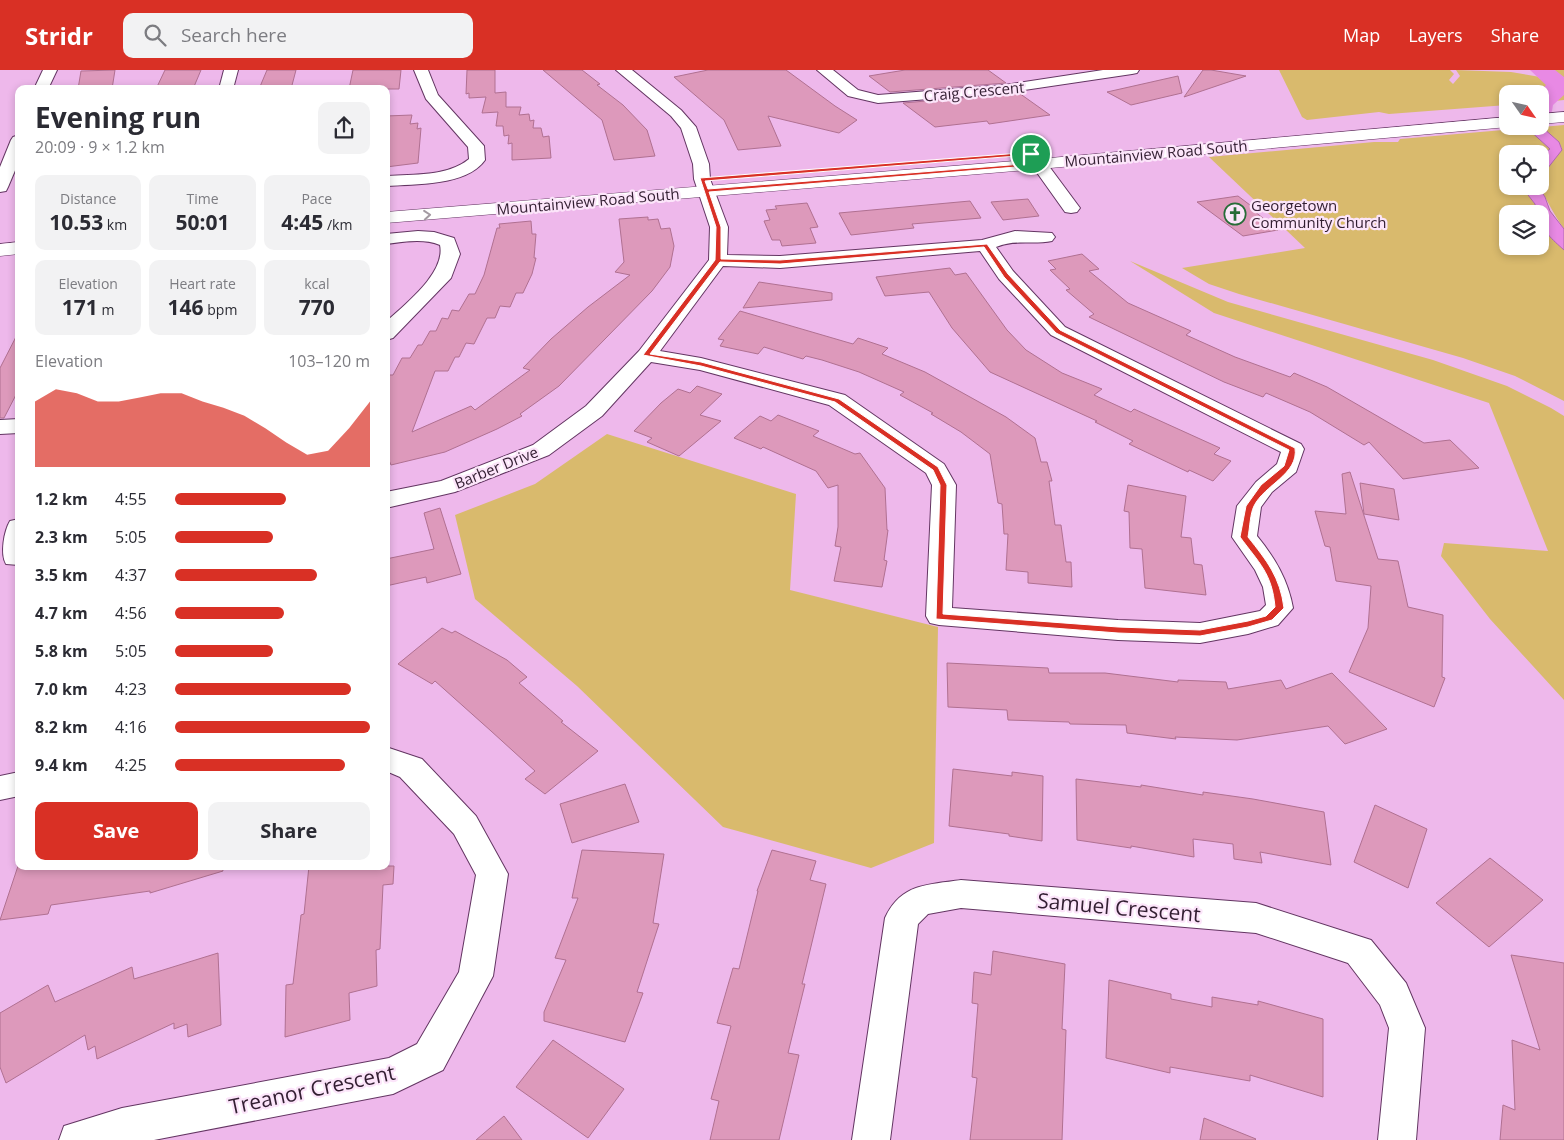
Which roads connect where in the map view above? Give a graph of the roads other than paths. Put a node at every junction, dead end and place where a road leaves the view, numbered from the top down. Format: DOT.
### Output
graph roads {
  1 [pos="50,70"];
  2 [pos="231,70"];
  3 [pos="421,70"];
  4 [pos="648,70"];
  5 [pos="824,70"];
  6 [pos="1132,70"];
  7 [pos="625,72"];
  8 [pos="1022,74"];
  9 [pos="43,85"];
  10 [pos="227,85"];
  11 [pos="1037,85"];
  12 [pos="1564,108"];
  13 [pos="1549,109"];
  14 [pos="1499,113"];
  15 [pos="1564,117"];
  16 [pos="1549,118"];
  17 [pos="1499,122"];
  18 [pos="1396,126"];
  19 [pos="15,150"];
  20 [pos="1035,159"];
  21 [pos="390,181"];
  22 [pos="704,185"];
  23 [pos="0,186"];
  24 [pos="390,204"];
  25 [pos="1071,208"];
  26 [pos="390,218"];
  27 [pos="15,234"];
  28 [pos="0,236"];
  29 [pos="1046,237"];
  30 [pos="390,239"];
  31 [pos="985,245"];
  32 [pos="15,248"];
  33 [pos="0,250"];
  34 [pos="718,260"];
  35 [pos="390,330"];
  36 [pos="646,355"];
  37 [pos="15,426"];
  38 [pos="0,427"];
  39 [pos="390,499"];
  40 [pos="15,542"];
  41 [pos="11,559"];
  42 [pos="390,760"];
  43 [pos="15,785"];
  44 [pos="0,788"];
  45 [pos="78,1140"];
  46 [pos="871,1140"];
  47 [pos="1397,1140"];
  1 -- 9 [label="street"];
  2 -- 10 [label="street"];
  3 -- 21 [label="street"];
  4 -- 7 [label="street"];
  5 -- 11 [label="street, Craig Crescent"];
  6 -- 11 [label="street, Craig Crescent"];
  7 -- 22 [label="street"];
  8 -- 11 [label="street"];
  12 -- 13 [label="main road"];
  14 -- 18 [label="main road, Mountainview Road South"];
  15 -- 16 [label="main road"];
  17 -- 18 [label="main road, Mountainview Road South"];
  18 -- 20 [label="main road, Mountainview Road South"];
  19 -- 23 [label="street"];
  20 -- 22 [label="main road, Mountainview Road South"];
  20 -- 25 [label="street"];
  22 -- 24 [label="main road, Mountainview Road South"];
  26 -- 22 [label="main road, Mountainview Road South, one-way"];
  22 -- 34 [label="street"];
  27 -- 28 [label="main road"];
  29 -- 31 [label="street"];
  30 -- 35 [label="street"];
  31 -- 34 [label="street"];
  31 -- 36 [label="street"];
  32 -- 33 [label="main road"];
  34 -- 36 [label="street, Barber Drive"];
  36 -- 39 [label="street, Barber Drive"];
  37 -- 38 [label="street"];
  40 -- 41 [label="street"];
  42 -- 45 [label="street, Treanor Crescent"];
  43 -- 44 [label="street"];
  46 -- 47 [label="street, Samuel Crescent"];
}
